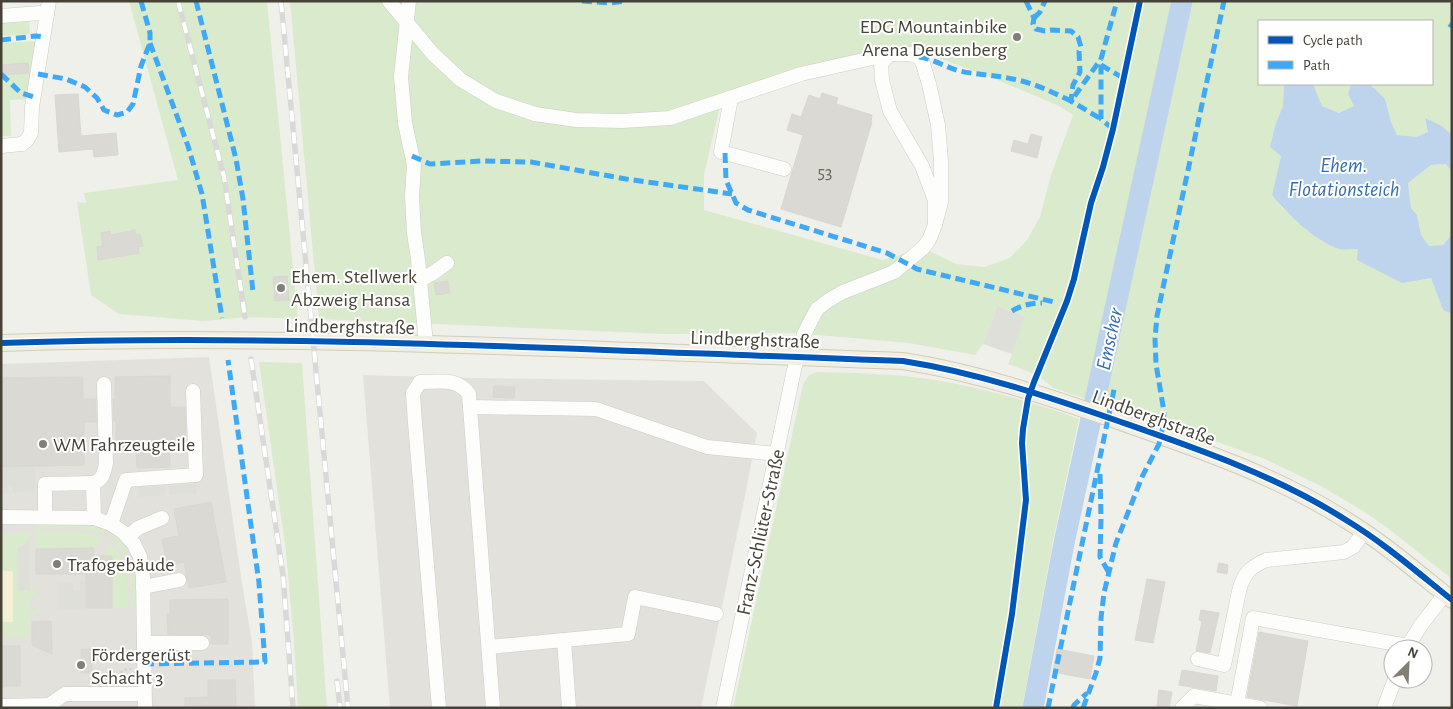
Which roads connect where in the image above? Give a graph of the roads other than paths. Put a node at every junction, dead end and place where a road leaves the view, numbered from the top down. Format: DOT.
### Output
graph roads {
  1 [pos="389,1"];
  2 [pos="409,1"];
  3 [pos="48,8"];
  4 [pos="1,16"];
  5 [pos="406,22"];
  6 [pos="890,54"];
  7 [pos="731,98"];
  8 [pos="1,146"];
  9 [pos="784,169"];
  10 [pos="935,225"];
  11 [pos="447,263"];
  12 [pos="420,280"];
  13 [pos="1,343"];
  14 [pos="426,344"];
  15 [pos="797,357"];
  16 [pos="104,384"];
  17 [pos="194,391"];
  18 [pos="470,407"];
  19 [pos="776,454"];
  20 [pos="93,483"];
  21 [pos="1,517"];
  22 [pos="45,517"];
  23 [pos="94,518"];
  24 [pos="162,518"];
  25 [pos="111,524"];
  26 [pos="1364,532"];
  27 [pos="128,538"];
  28 [pos="179,580"];
  29 [pos="143,587"];
  30 [pos="1448,597"];
  31 [pos="716,614"];
  32 [pos="1412,639"];
  33 [pos="564,640"];
  34 [pos="144,643"];
  35 [pos="202,643"];
  36 [pos="1383,643"];
  37 [pos="489,647"];
  38 [pos="1198,659"];
  39 [pos="1391,689"];
  40 [pos="144,701"];
  41 [pos="1237,704"];
  42 [pos="1,706"];
  43 [pos="439,708"];
  44 [pos="493,708"];
  45 [pos="569,708"];
  46 [pos="723,708"];
  47 [pos="1182,708"];
  48 [pos="1260,708"];
  49 [pos="1384,708"];
  1 -- 5 [label="street"];
  2 -- 5 [label="street"];
  3 -- 4 [label="street"];
  3 -- 8 [label="street"];
  5 -- 7 [label="street"];
  5 -- 12 [label="street"];
  6 -- 7 [label="street"];
  6 -- 10 [label="street"];
  6 -- 10 [label="street"];
  7 -- 9 [label="street"];
  10 -- 15 [label="street, Franz-Schlüter-Straße"];
  11 -- 12 [label="street"];
  12 -- 14 [label="street"];
  13 -- 14 [label="main road, Lindberghstraße"];
  14 -- 15 [label="main road, Lindberghstraße"];
  15 -- 19 [label="street, Franz-Schlüter-Straße"];
  15 -- 26 [label="main road, Lindberghstraße"];
  16 -- 20 [label="street"];
  17 -- 25 [label="street"];
  18 -- 19 [label="street"];
  18 -- 37 [label="street"];
  18 -- 43 [label="street"];
  19 -- 46 [label="street, Franz-Schlüter-Straße"];
  20 -- 22 [label="street"];
  20 -- 23 [label="street"];
  21 -- 22 [label="street"];
  22 -- 23 [label="street"];
  23 -- 25 [label="street"];
  24 -- 27 [label="street"];
  25 -- 27 [label="street"];
  26 -- 30 [label="main road, Lindberghstraße"];
  26 -- 38 [label="street"];
  27 -- 29 [label="street"];
  28 -- 29 [label="street"];
  29 -- 34 [label="street"];
  30 -- 32 [label="street"];
  31 -- 33 [label="street"];
  33 -- 37 [label="street"];
  33 -- 45 [label="street"];
  34 -- 35 [label="street"];
  34 -- 40 [label="street"];
  36 -- 41 [label="street"];
  37 -- 44 [label="street"];
  39 -- 49 [label="street"];
  40 -- 42 [label="street"];
  41 -- 47 [label="street"];
  41 -- 48 [label="street"];
}
